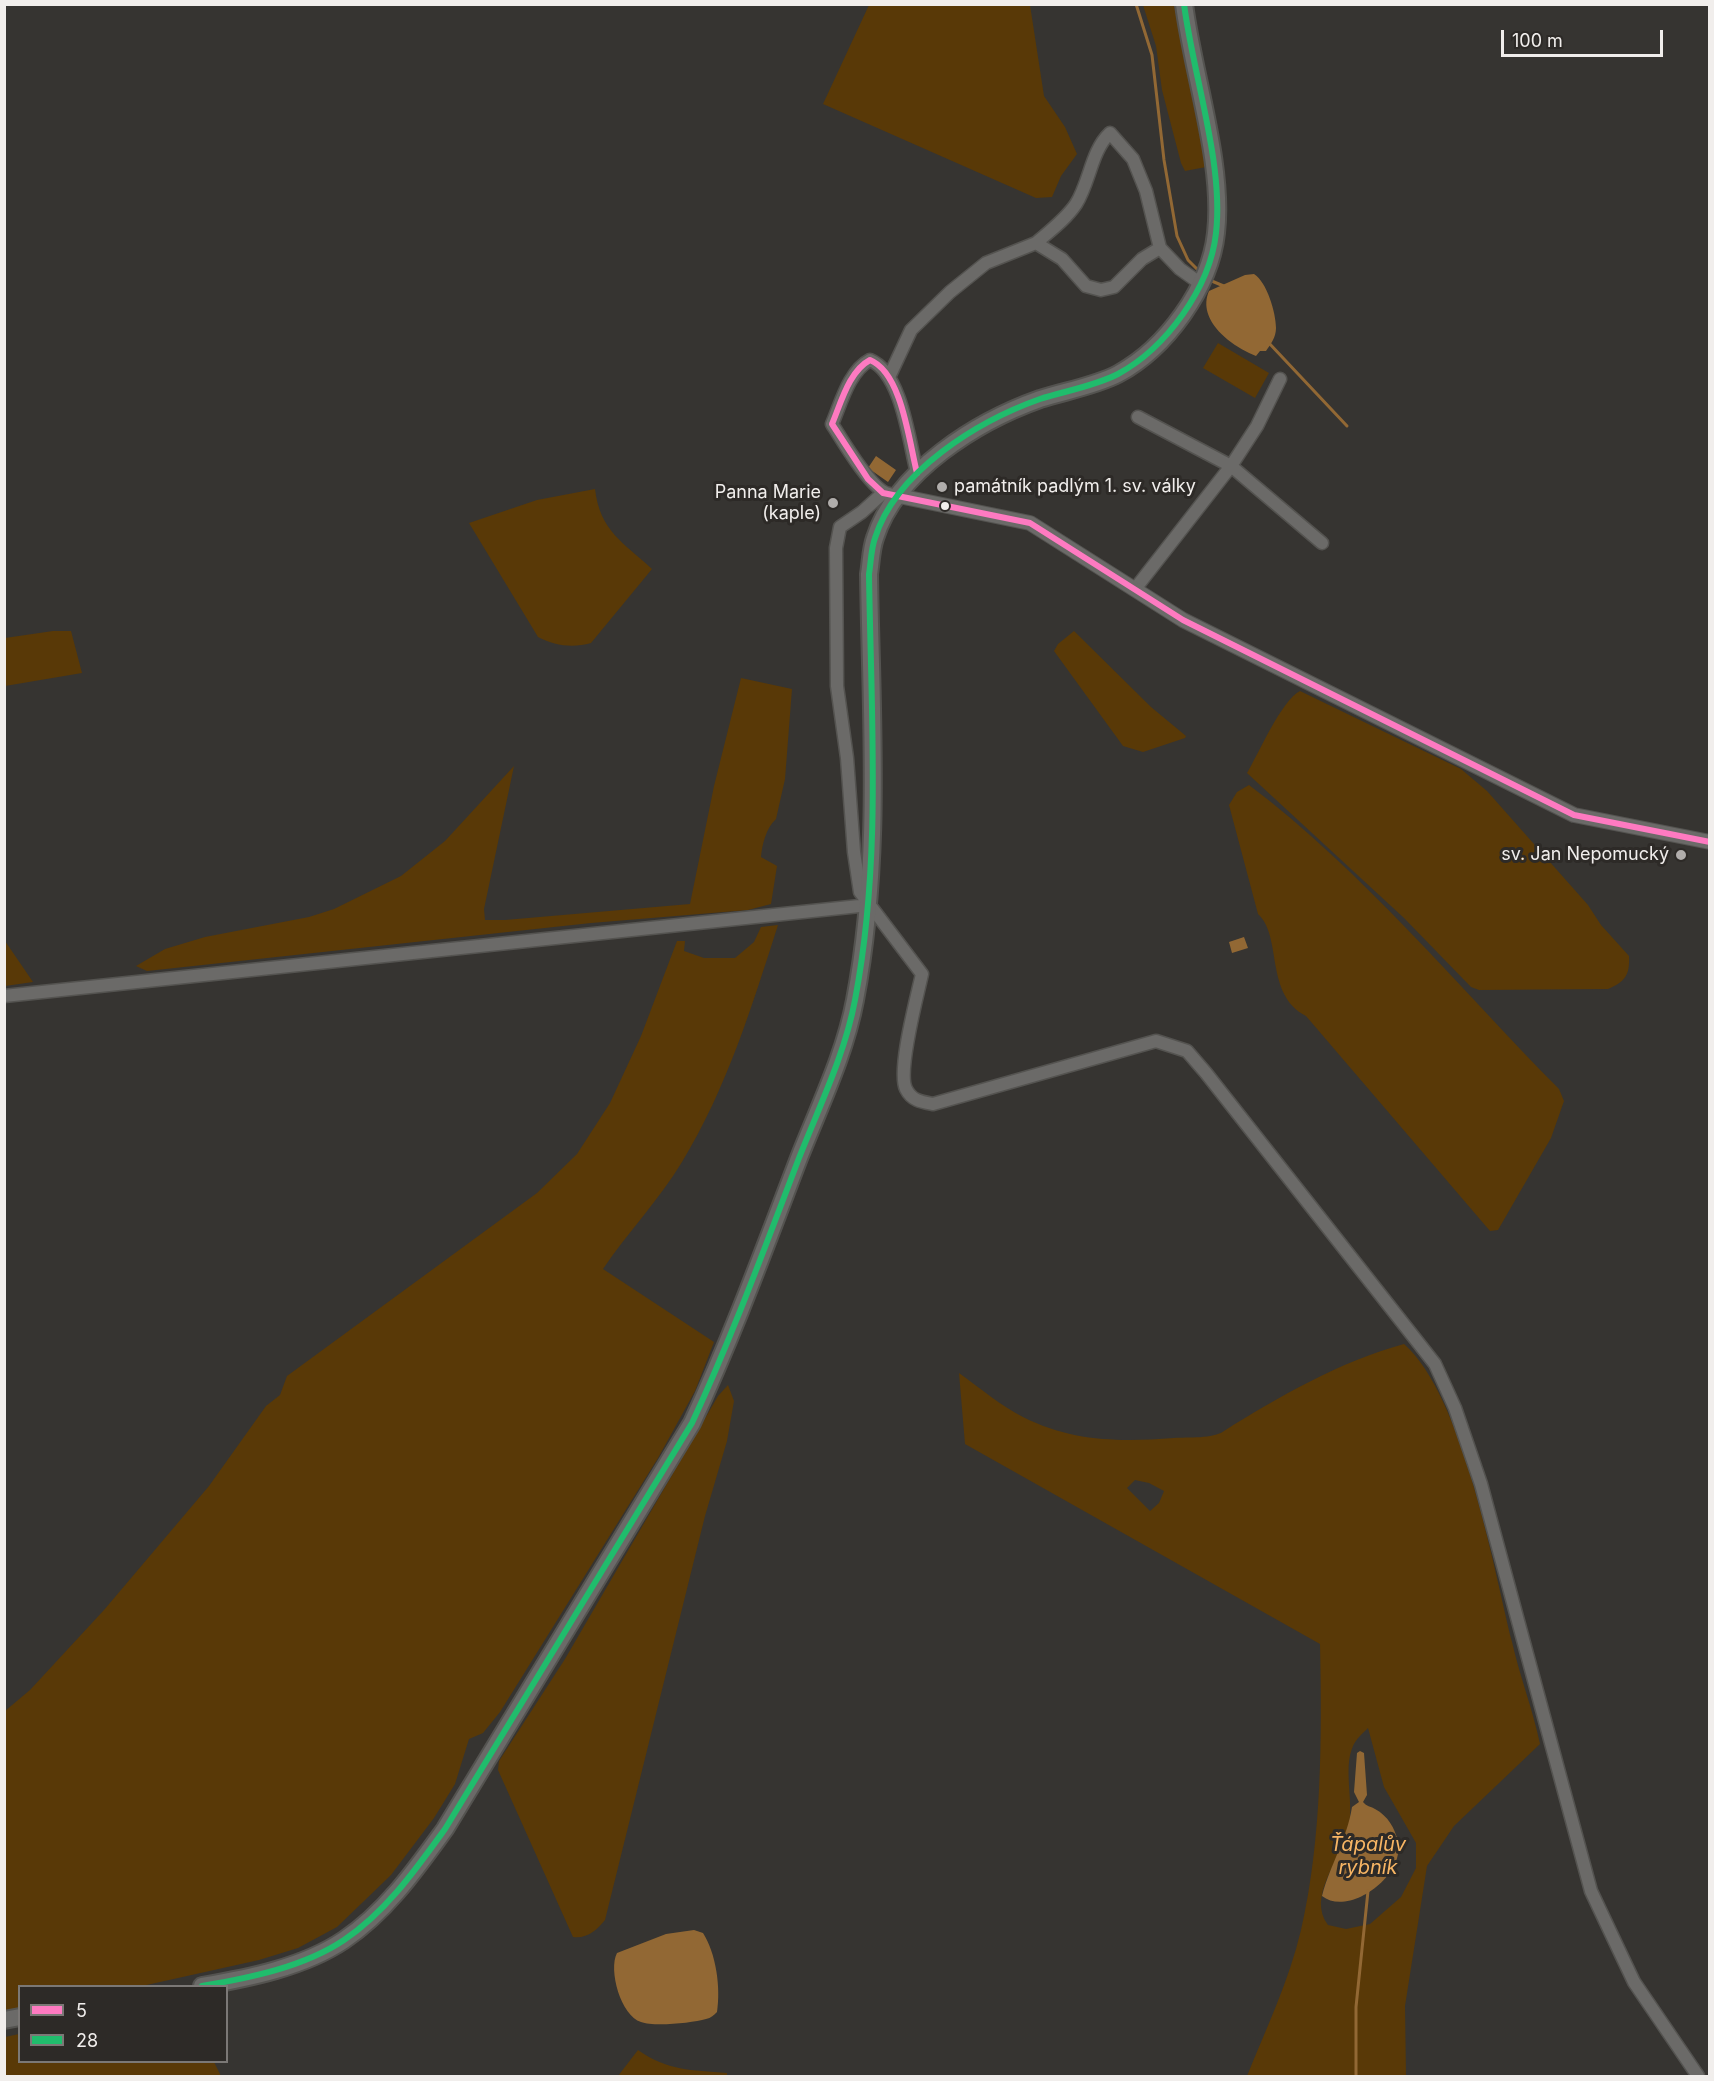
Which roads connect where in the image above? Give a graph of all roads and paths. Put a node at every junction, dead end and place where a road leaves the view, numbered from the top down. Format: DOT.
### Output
graph roads {
  1 [pos="1185,4"];
  2 [pos="1036,243"];
  3 [pos="1160,248"];
  4 [pos="1201,284"];
  5 [pos="890,375"];
  6 [pos="1280,379"];
  7 [pos="1138,417"];
  8 [pos="1231,466"];
  9 [pos="917,473"];
  10 [pos="891,494"];
  11 [pos="1322,543"];
  12 [pos="1135,589"];
  13 [pos="1710,842"];
  14 [pos="869,905"];
  15 [pos="4,996"];
  16 [pos="207,1985"];
  17 [pos="1698,2076"];
  1 -- 4 [label="main road"];
  2 -- 3 [label="street"];
  2 -- 3 [label="street"];
  2 -- 5 [label="street"];
  3 -- 4 [label="street"];
  4 -- 9 [label="main road"];
  5 -- 9 [label="street"];
  5 -- 10 [label="street"];
  6 -- 8 [label="street"];
  7 -- 8 [label="street"];
  8 -- 11 [label="street"];
  8 -- 12 [label="street"];
  9 -- 10 [label="main road"];
  10 -- 12 [label="street"];
  10 -- 14 [label="main road"];
  10 -- 14 [label="street"];
  12 -- 13 [label="street"];
  14 -- 15 [label="street"];
  14 -- 16 [label="main road"];
  14 -- 17 [label="street"];
}
